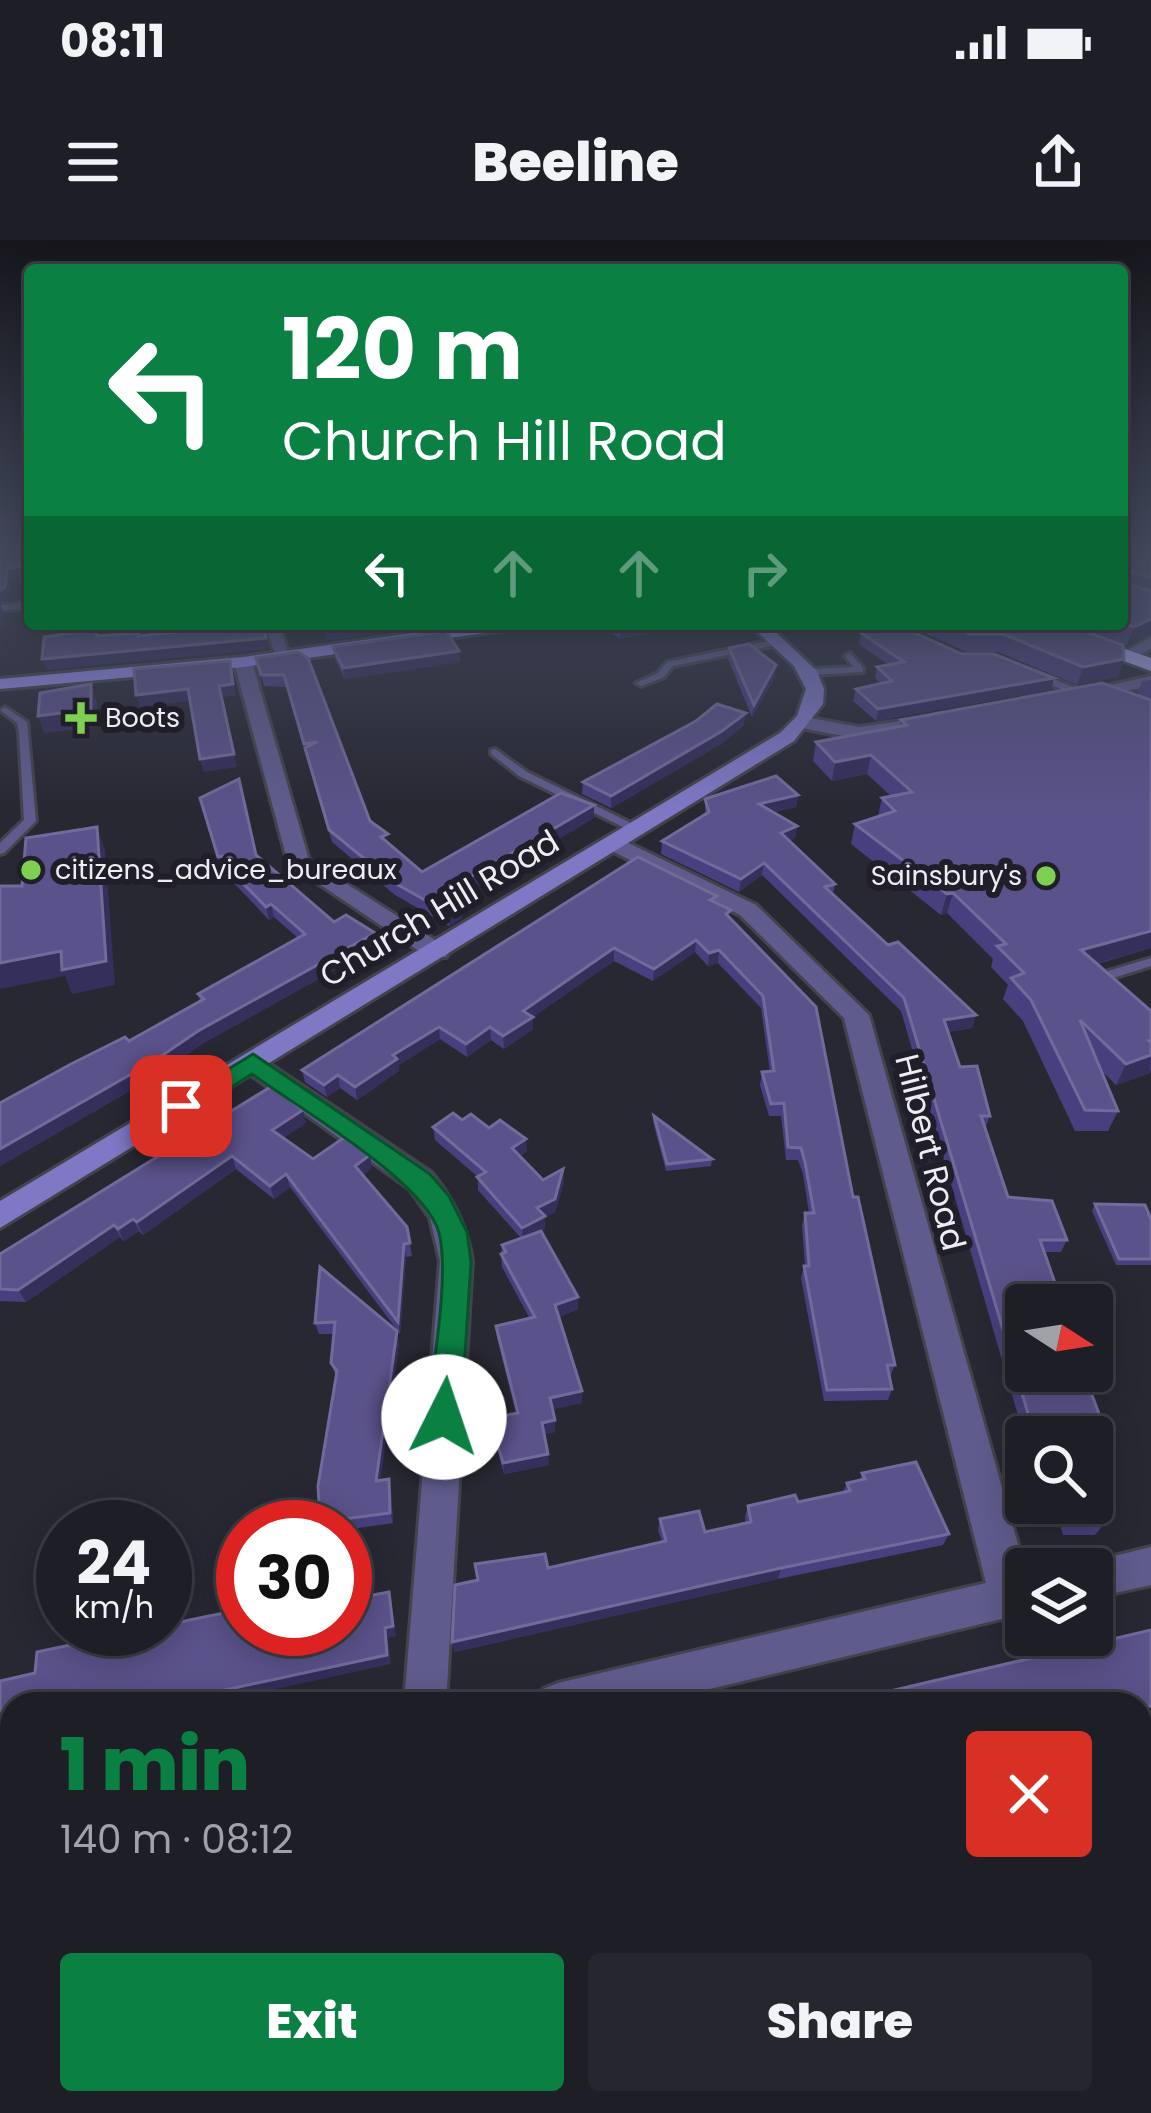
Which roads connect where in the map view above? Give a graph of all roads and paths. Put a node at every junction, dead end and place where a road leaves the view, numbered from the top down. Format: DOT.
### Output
graph roads {
  1 [pos="277,636"];
  2 [pos="427,636"];
  3 [pos="772,636"];
  4 [pos="912,636"];
  5 [pos="1085,636"];
  6 [pos="922,641"];
  7 [pos="779,642"];
  8 [pos="1145,651"];
  9 [pos="850,656"];
  10 [pos="284,657"];
  11 [pos="243,662"];
  12 [pos="810,672"];
  13 [pos="1029,673"];
  14 [pos="1151,681"];
  15 [pos="641,682"];
  16 [pos="0,687"];
  17 [pos="1096,695"];
  18 [pos="1035,703"];
  19 [pos="2,709"];
  20 [pos="805,723"];
  21 [pos="926,723"];
  22 [pos="494,752"];
  23 [pos="627,837"];
  24 [pos="0,850"];
  25 [pos="437,952"];
  26 [pos="1151,962"];
  27 [pos="1120,1003"];
  28 [pos="253,1063"];
  29 [pos="0,1216"];
  30 [pos="1005,1548"];
  31 [pos="1151,1566"];
  32 [pos="1113,1574"];
  33 [pos="1005,1597"];
  34 [pos="426,1692"];
  35 [pos="608,1692"];
  1 -- 10 [label="street"];
  2 -- 10 [label="main road"];
  3 -- 7 [label="street"];
  4 -- 6 [label="lane"];
  5 -- 8 [label="highway"];
  7 -- 12 [label="street"];
  7 -- 15 [label="lane"];
  9 -- 12 [label="lane"];
  10 -- 11 [label="main road"];
  11 -- 16 [label="main road"];
  11 -- 25 [label="street"];
  12 -- 20 [label="street"];
  13 -- 17 [label="lane"];
  14 -- 17 [label="street"];
  17 -- 18 [label="street"];
  19 -- 24 [label="lane"];
  20 -- 21 [label="street"];
  20 -- 23 [label="street, Church Hill Road"];
  22 -- 23 [label="lane"];
  23 -- 25 [label="street, Church Hill Road"];
  23 -- 30 [label="street, Hilbert Road"];
  25 -- 28 [label="street, Church Hill Road"];
  26 -- 27 [label="lane"];
  28 -- 29 [label="street, Church Hill Road"];
  28 -- 34 [label="street"];
  31 -- 32 [label="street"];
  33 -- 35 [label="street"];
}
